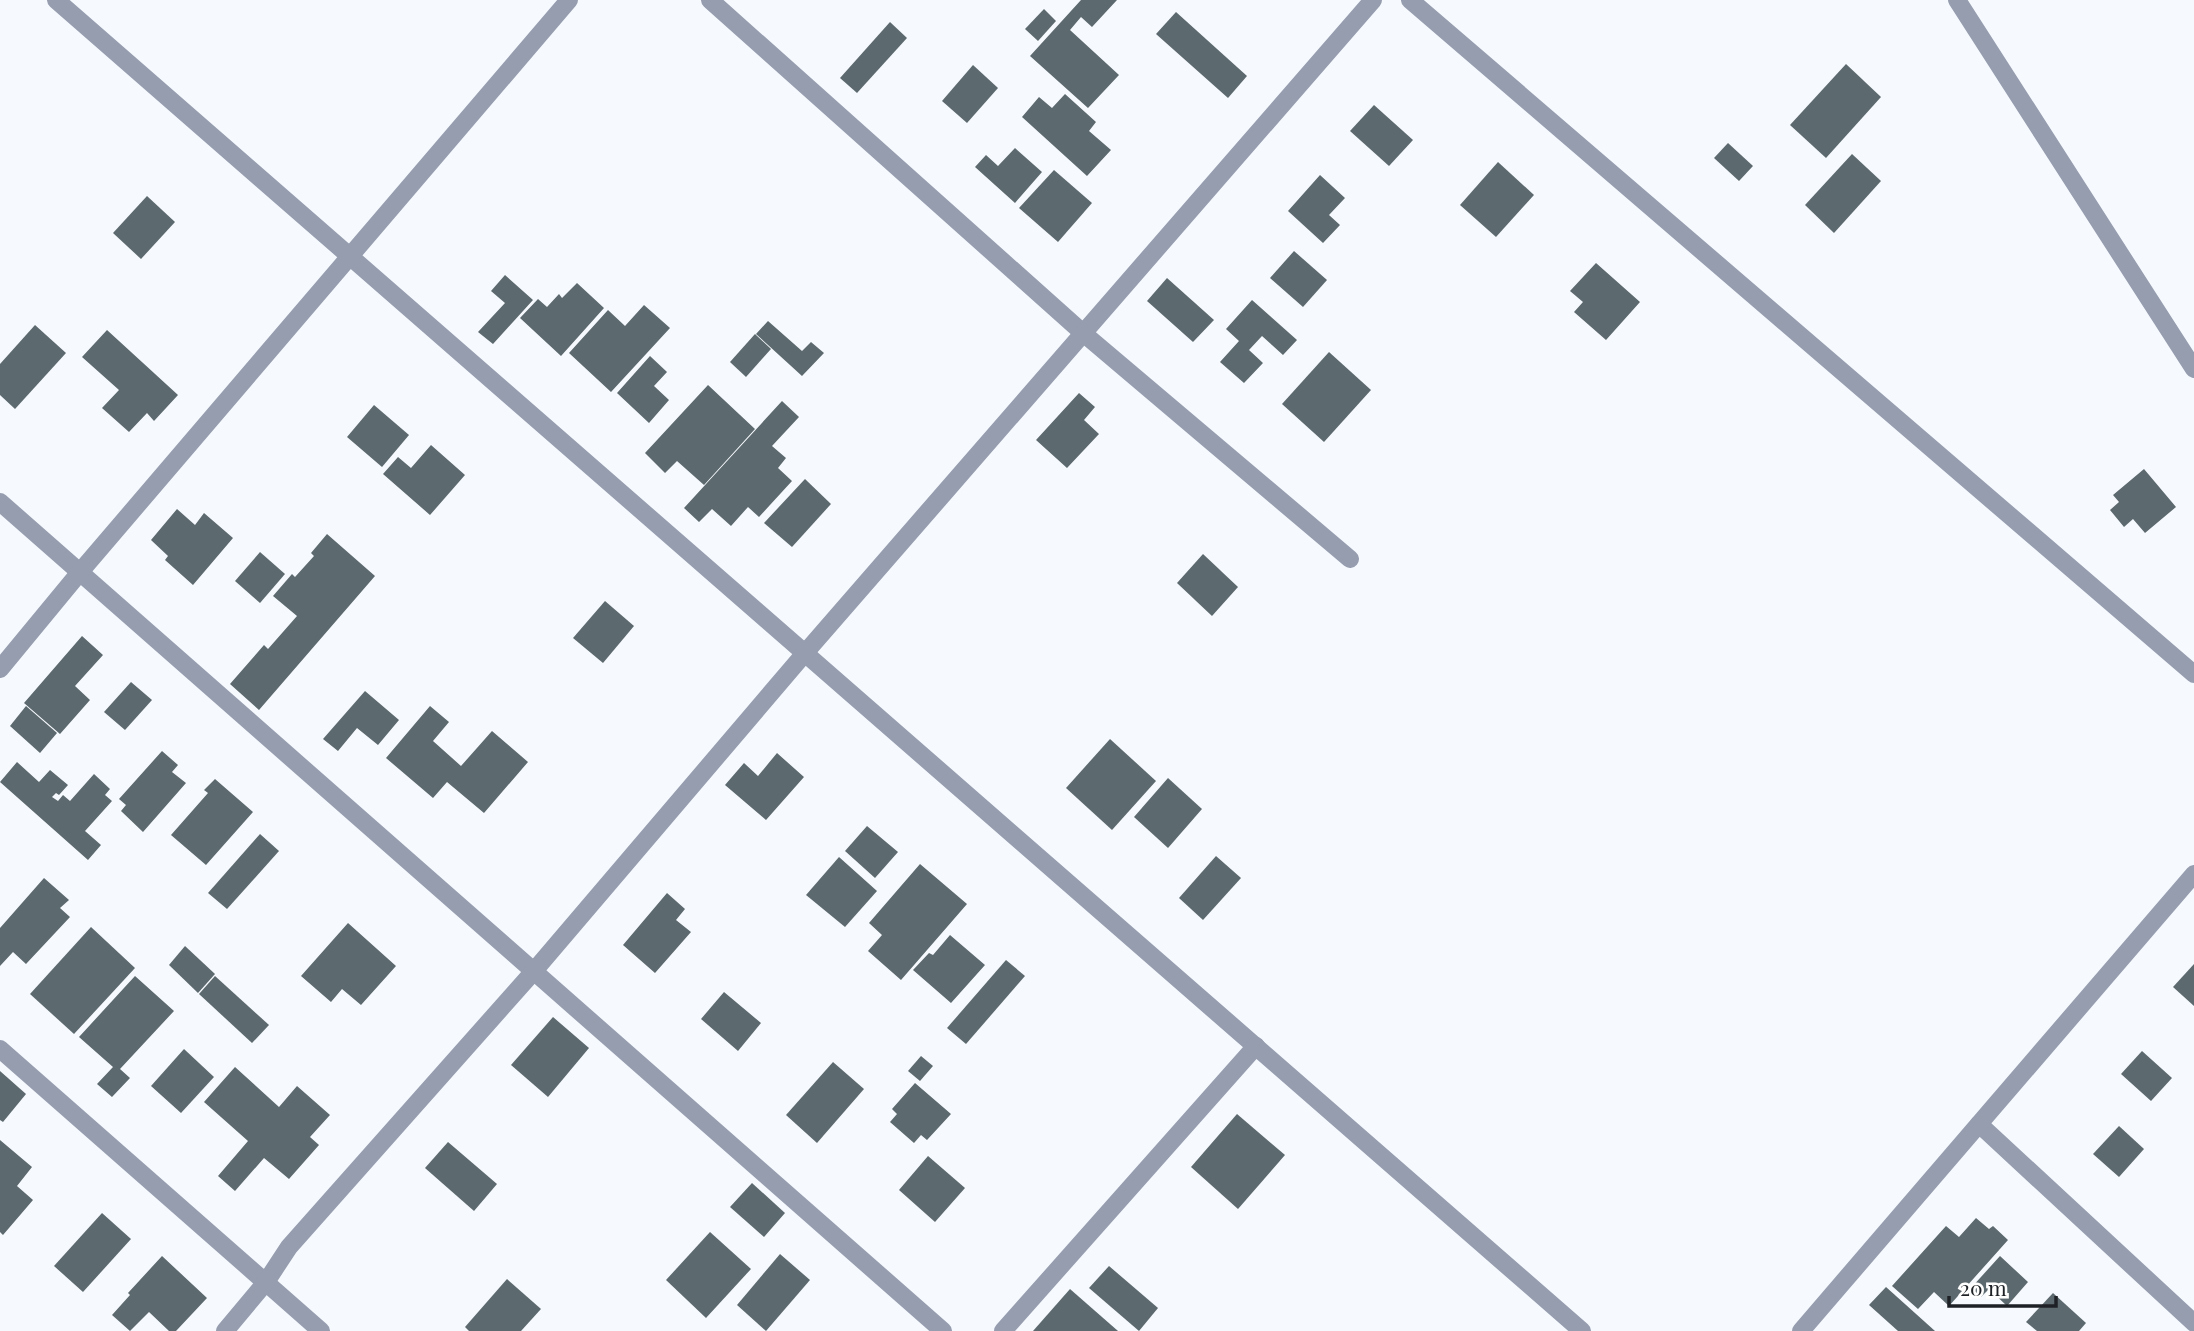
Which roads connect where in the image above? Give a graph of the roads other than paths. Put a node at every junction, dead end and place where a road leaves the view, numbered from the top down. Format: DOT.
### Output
graph roads {
  1 [pos="56,0"];
  2 [pos="569,0"];
  3 [pos="710,0"];
  4 [pos="1373,0"];
  5 [pos="1410,0"];
  6 [pos="1956,0"];
  7 [pos="349,256"];
  8 [pos="1083,333"];
  9 [pos="2194,369"];
  10 [pos="0,502"];
  11 [pos="1350,559"];
  12 [pos="80,572"];
  13 [pos="805,653"];
  14 [pos="0,668"];
  15 [pos="2194,674"];
  16 [pos="2194,874"];
  17 [pos="534,971"];
  18 [pos="1256,1046"];
  19 [pos="0,1049"];
  20 [pos="1979,1124"];
  21 [pos="266,1282"];
  22 [pos="2194,1323"];
  23 [pos="225,1331"];
  24 [pos="321,1331"];
  25 [pos="943,1331"];
  26 [pos="1003,1331"];
  27 [pos="1582,1331"];
  28 [pos="1801,1331"];
  1 -- 7 [label="street"];
  2 -- 7 [label="street"];
  3 -- 8 [label="street"];
  4 -- 8 [label="street"];
  5 -- 15 [label="street"];
  6 -- 9 [label="street"];
  7 -- 12 [label="street"];
  7 -- 13 [label="street"];
  8 -- 11 [label="street"];
  8 -- 13 [label="street"];
  10 -- 12 [label="street"];
  12 -- 14 [label="street"];
  12 -- 17 [label="street"];
  13 -- 17 [label="street"];
  13 -- 18 [label="street"];
  16 -- 20 [label="street"];
  17 -- 21 [label="street"];
  17 -- 25 [label="street"];
  18 -- 26 [label="street"];
  18 -- 27 [label="street"];
  19 -- 21 [label="street"];
  20 -- 22 [label="street"];
  20 -- 28 [label="street"];
  21 -- 23 [label="street"];
  21 -- 24 [label="street"];
}
